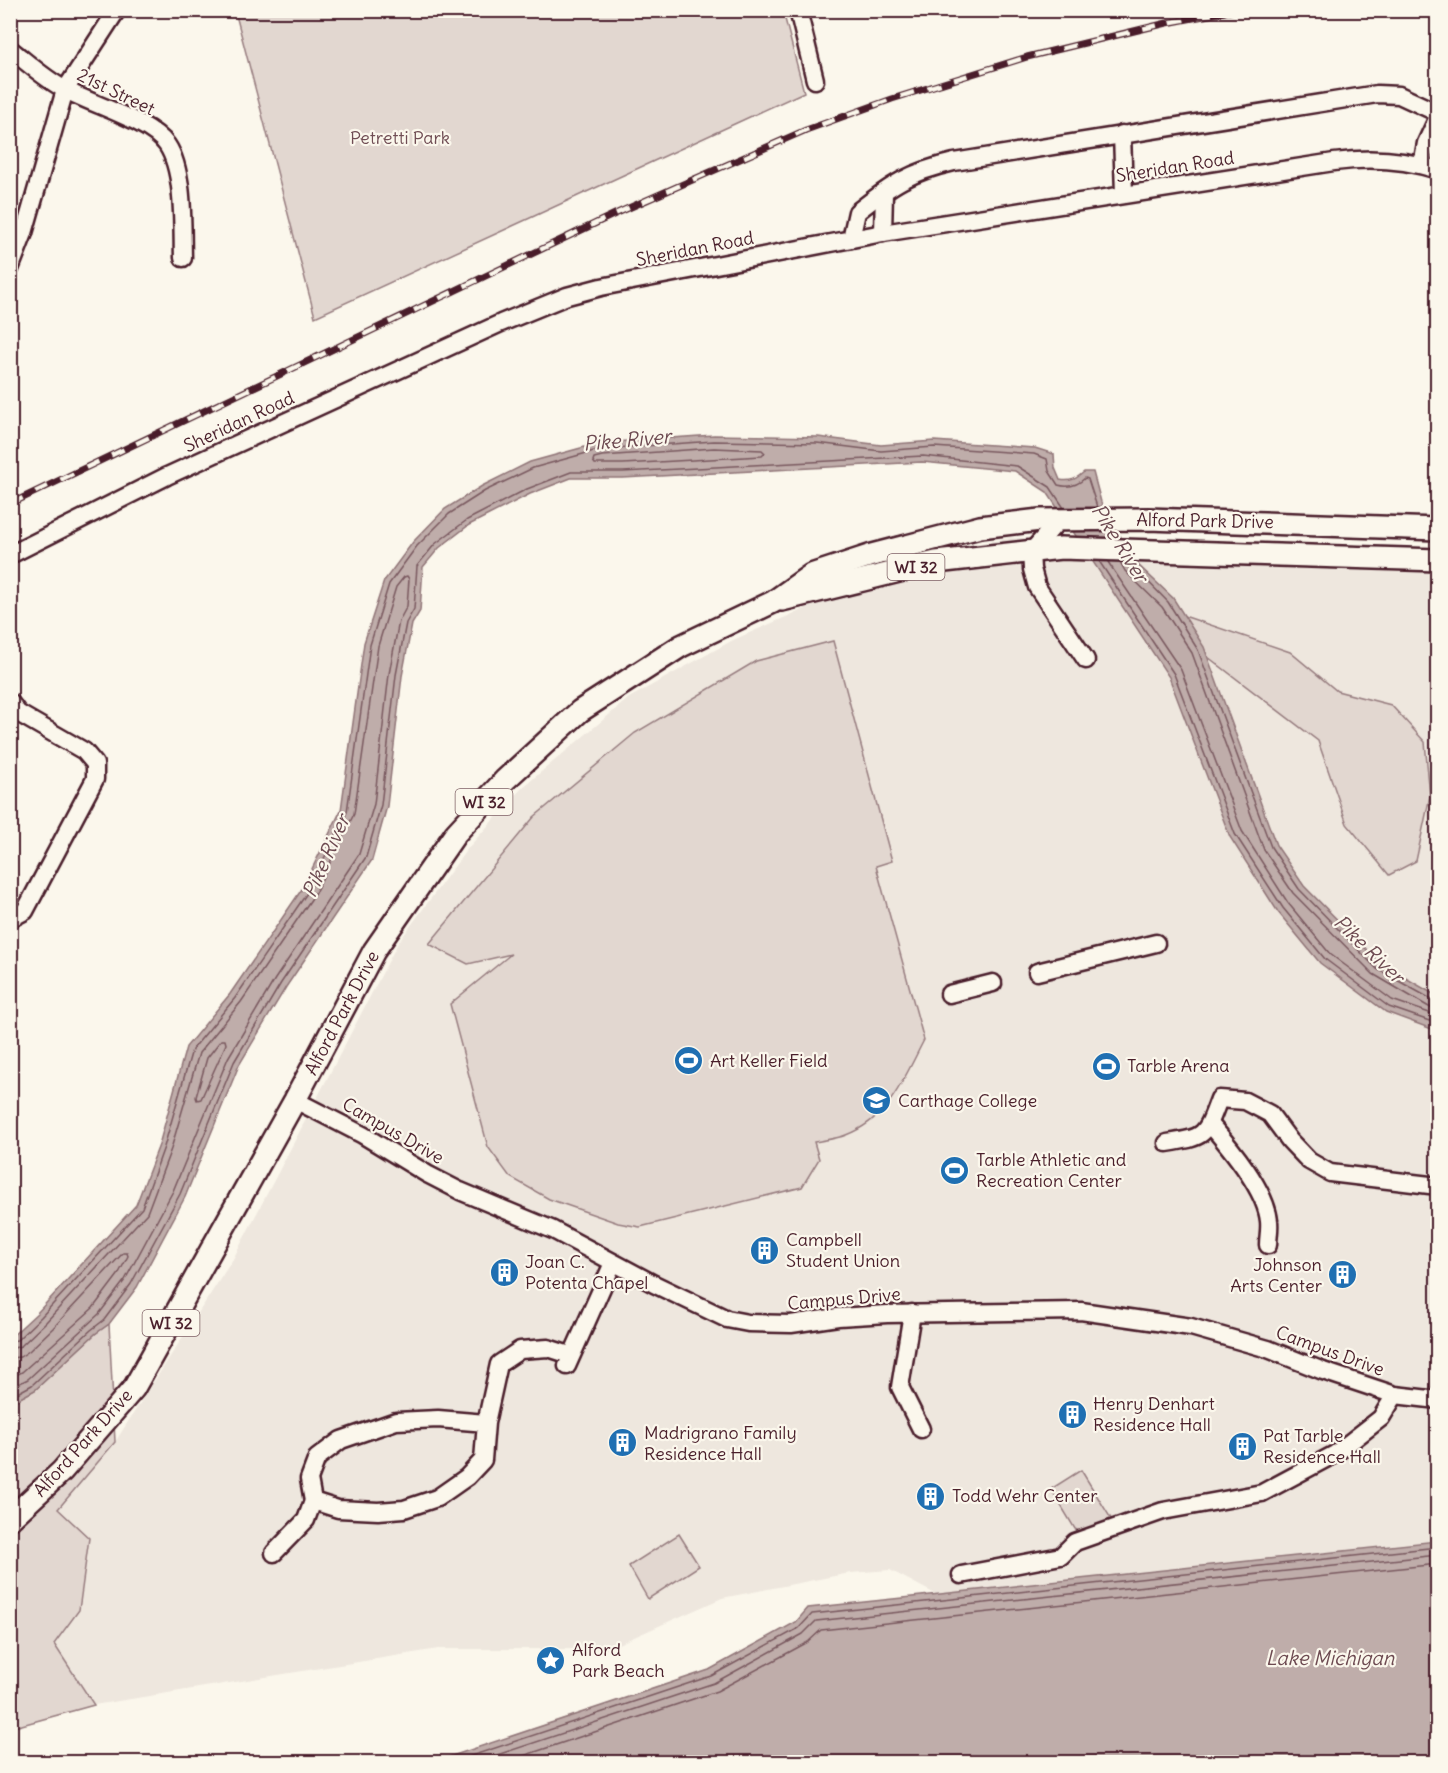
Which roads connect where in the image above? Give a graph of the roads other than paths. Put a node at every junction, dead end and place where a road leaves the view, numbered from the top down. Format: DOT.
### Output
graph roads {
  1 [pos="117,10"];
  2 [pos="798,10"];
  3 [pos="10,49"];
  4 [pos="815,80"];
  5 [pos="65,90"];
  6 [pos="1437,115"];
  7 [pos="1122,134"];
  8 [pos="1430,167"];
  9 [pos="884,192"];
  10 [pos="1124,194"];
  11 [pos="883,233"];
  12 [pos="851,239"];
  13 [pos="183,258"];
  14 [pos="10,270"];
  15 [pos="1050,520"];
  16 [pos="1437,529"];
  17 [pos="1031,552"];
  18 [pos="10,555"];
  19 [pos="1437,560"];
  20 [pos="773,602"];
  21 [pos="1086,660"];
  22 [pos="12,708"];
  23 [pos="10,919"];
  24 [pos="1156,943"];
  25 [pos="1037,972"];
  26 [pos="993,983"];
  27 [pos="949,994"];
  28 [pos="295,1100"];
  29 [pos="1210,1124"];
  30 [pos="1167,1143"];
  31 [pos="1437,1186"];
  32 [pos="1268,1245"];
  33 [pos="614,1263"];
  34 [pos="912,1313"];
  35 [pos="1395,1395"];
  36 [pos="1437,1400"];
  37 [pos="486,1423"];
  38 [pos="921,1429"];
  39 [pos="313,1501"];
  40 [pos="10,1519"];
  41 [pos="274,1553"];
  42 [pos="961,1575"];
  1 -- 5 [label="street"];
  2 -- 4 [label="street"];
  3 -- 5 [label="street, 21st Street"];
  5 -- 13 [label="street, 21st Street"];
  5 -- 14 [label="street"];
  6 -- 7 [label="street"];
  6 -- 8 [label="street"];
  7 -- 9 [label="street"];
  7 -- 10 [label="street"];
  8 -- 10 [label="street, Sheridan Road"];
  9 -- 11 [label="street"];
  9 -- 12 [label="street"];
  10 -- 11 [label="street, Sheridan Road"];
  11 -- 12 [label="street, Sheridan Road"];
  12 -- 18 [label="street, Sheridan Road"];
  15 -- 16 [label="main road, Alford Park Drive / WI 32"];
  15 -- 17 [label="street"];
  15 -- 20 [label="main road, Alford Park Drive / WI 32"];
  17 -- 19 [label="main road, Alford Park Drive / WI 32"];
  17 -- 20 [label="main road, Alford Park Drive / WI 32"];
  17 -- 21 [label="street"];
  20 -- 28 [label="main road, Alford Park Drive / WI 32"];
  22 -- 23 [label="street"];
  24 -- 25 [label="street"];
  26 -- 27 [label="street"];
  28 -- 33 [label="street, Campus Drive"];
  28 -- 40 [label="main road, Alford Park Drive / WI 32"];
  29 -- 30 [label="street"];
  29 -- 31 [label="street"];
  29 -- 32 [label="street"];
  33 -- 34 [label="street, Campus Drive"];
  33 -- 37 [label="street"];
  34 -- 35 [label="street, Campus Drive"];
  34 -- 38 [label="street"];
  35 -- 36 [label="street, Campus Drive"];
  35 -- 42 [label="street"];
  37 -- 39 [label="street"];
  37 -- 39 [label="street"];
  39 -- 41 [label="street"];
}
